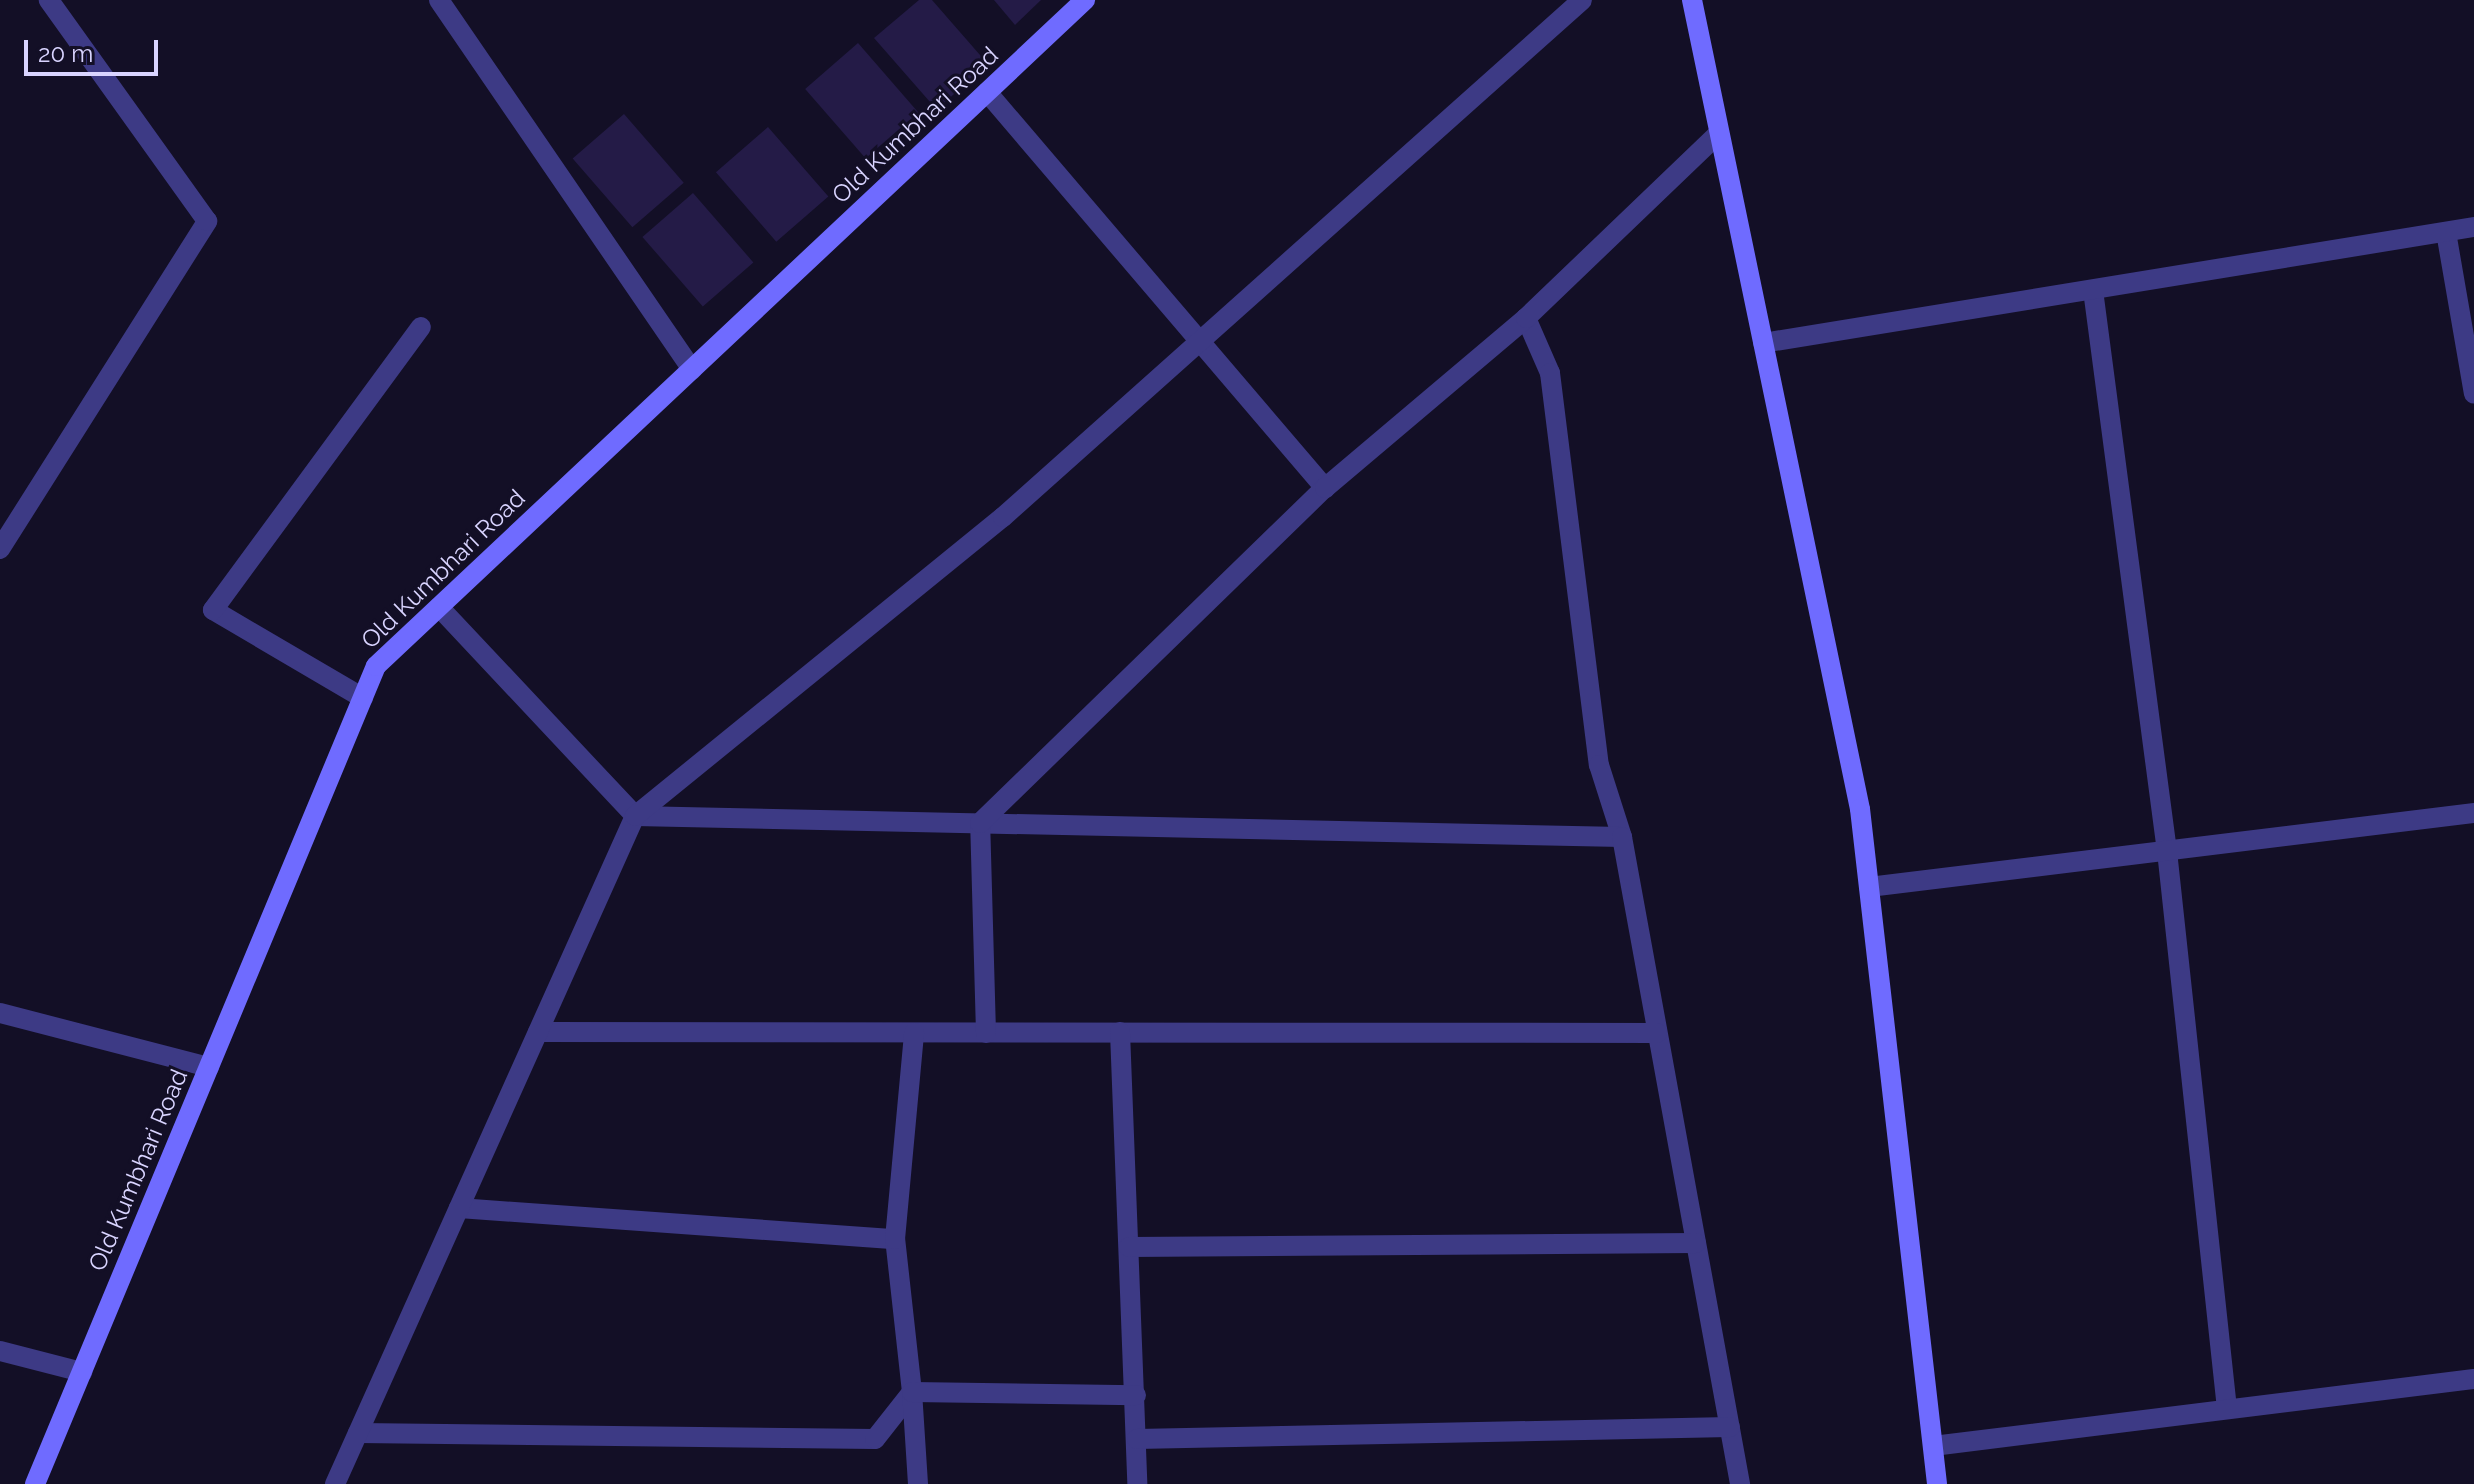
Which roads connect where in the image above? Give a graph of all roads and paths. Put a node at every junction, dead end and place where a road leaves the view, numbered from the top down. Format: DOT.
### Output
graph roads {
  1 [pos="49,0"];
  2 [pos="439,0"];
  3 [pos="1085,0"];
  4 [pos="1582,0"];
  5 [pos="1692,0"];
  6 [pos="987,92"];
  7 [pos="1719,133"];
  8 [pos="2474,227"];
  9 [pos="2446,232"];
  10 [pos="2093,290"];
  11 [pos="1526,318"];
  12 [pos="421,327"];
  13 [pos="1199,342"];
  14 [pos="1763,343"];
  15 [pos="692,370"];
  16 [pos="2474,394"];
  17 [pos="1325,488"];
  18 [pos="0,549"];
  19 [pos="439,607"];
  20 [pos="363,698"];
  21 [pos="2474,813"];
  22 [pos="635,816"];
  23 [pos="980,823"];
  24 [pos="1622,837"];
  25 [pos="2167,851"];
  26 [pos="1869,887"];
  27 [pos="0,1013"];
  28 [pos="538,1032"];
  29 [pos="1120,1032"];
  30 [pos="914,1033"];
  31 [pos="986,1033"];
  32 [pos="1657,1033"];
  33 [pos="209,1067"];
  34 [pos="459,1208"];
  35 [pos="895,1239"];
  36 [pos="1696,1243"];
  37 [pos="1129,1247"];
  38 [pos="0,1351"];
  39 [pos="82,1372"];
  40 [pos="2474,1379"];
  41 [pos="912,1392"];
  42 [pos="1136,1395"];
  43 [pos="2227,1409"];
  44 [pos="1730,1427"];
  45 [pos="358,1433"];
  46 [pos="1137,1439"];
  47 [pos="1933,1446"];
  48 [pos="35,1484"];
  49 [pos="335,1484"];
  50 [pos="918,1484"];
  51 [pos="1137,1484"];
  52 [pos="1740,1484"];
  53 [pos="1937,1484"];
  1 -- 18 [label="street"];
  2 -- 15 [label="street"];
  3 -- 6 [label="main road, Old Kumbhari Road"];
  4 -- 13 [label="street"];
  5 -- 7 [label="main road"];
  6 -- 13 [label="street"];
  6 -- 15 [label="main road, Old Kumbhari Road"];
  7 -- 11 [label="street"];
  7 -- 14 [label="main road"];
  8 -- 9 [label="street"];
  9 -- 10 [label="street"];
  9 -- 16 [label="street"];
  10 -- 14 [label="street"];
  10 -- 25 [label="street"];
  11 -- 17 [label="street"];
  11 -- 24 [label="street"];
  12 -- 20 [label="street"];
  13 -- 17 [label="street"];
  13 -- 22 [label="street"];
  14 -- 26 [label="main road"];
  15 -- 19 [label="main road, Old Kumbhari Road"];
  17 -- 23 [label="street"];
  19 -- 20 [label="main road, Old Kumbhari Road"];
  19 -- 22 [label="street"];
  20 -- 33 [label="main road, Old Kumbhari Road"];
  21 -- 25 [label="street"];
  22 -- 23 [label="street"];
  22 -- 28 [label="street"];
  23 -- 24 [label="street"];
  23 -- 31 [label="street"];
  24 -- 32 [label="street"];
  25 -- 26 [label="street"];
  25 -- 43 [label="street"];
  26 -- 47 [label="main road"];
  27 -- 33 [label="street"];
  28 -- 30 [label="street"];
  28 -- 34 [label="street"];
  29 -- 31 [label="street"];
  29 -- 32 [label="street"];
  29 -- 37 [label="street"];
  30 -- 31 [label="street"];
  30 -- 35 [label="street"];
  32 -- 36 [label="street"];
  33 -- 39 [label="main road, Old Kumbhari Road"];
  34 -- 35 [label="street"];
  34 -- 45 [label="street"];
  35 -- 41 [label="street"];
  36 -- 37 [label="street"];
  36 -- 44 [label="street"];
  37 -- 42 [label="street"];
  38 -- 39 [label="street"];
  39 -- 48 [label="main road, Old Kumbhari Road"];
  40 -- 43 [label="street"];
  41 -- 42 [label="street"];
  41 -- 45 [label="street"];
  41 -- 50 [label="street"];
  42 -- 46 [label="street"];
  43 -- 47 [label="street"];
  44 -- 46 [label="street"];
  44 -- 52 [label="street"];
  45 -- 49 [label="street"];
  46 -- 51 [label="street"];
  47 -- 53 [label="main road"];
}
